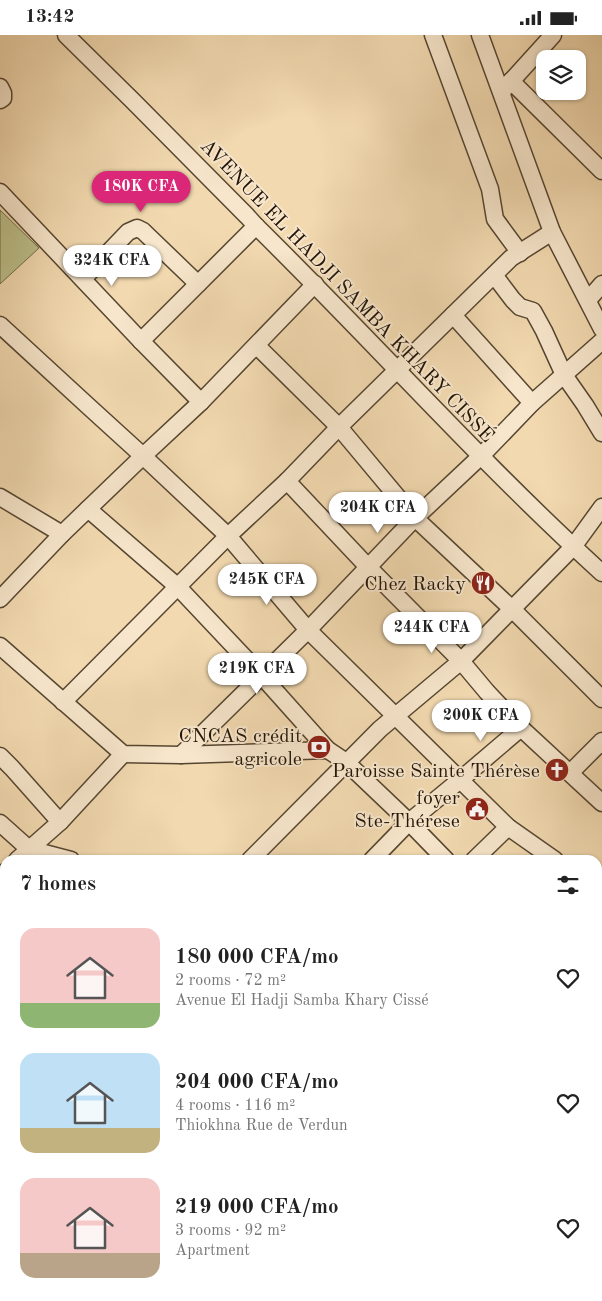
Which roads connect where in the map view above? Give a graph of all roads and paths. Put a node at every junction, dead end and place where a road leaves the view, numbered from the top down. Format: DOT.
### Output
graph roads {
  1 [pos="66,35"];
  2 [pos="432,35"];
  3 [pos="480,35"];
  4 [pos="553,35"];
  5 [pos="0,87"];
  6 [pos="506,87"];
  7 [pos="0,101"];
  8 [pos="602,171"];
  9 [pos="0,192"];
  10 [pos="256,226"];
  11 [pos="552,232"];
  12 [pos="520,253"];
  13 [pos="494,275"];
  14 [pos="83,279"];
  15 [pos="198,284"];
  16 [pos="315,284"];
  17 [pos="602,284"];
  18 [pos="588,300"];
  19 [pos="453,315"];
  20 [pos="0,325"];
  21 [pos="602,329"];
  22 [pos="141,341"];
  23 [pos="602,341"];
  24 [pos="257,346"];
  25 [pos="398,369"];
  26 [pos="564,375"];
  27 [pos="201,402"];
  28 [pos="532,403"];
  29 [pos="339,427"];
  30 [pos="602,433"];
  31 [pos="144,455"];
  32 [pos="481,456"];
  33 [pos="287,481"];
  34 [pos="0,497"];
  35 [pos="602,507"];
  36 [pos="88,509"];
  37 [pos="415,518"];
  38 [pos="62,534"];
  39 [pos="228,536"];
  40 [pos="573,547"];
  41 [pos="368,567"];
  42 [pos="602,573"];
  43 [pos="178,587"];
  44 [pos="0,599"];
  45 [pos="512,609"];
  46 [pos="308,630"];
  47 [pos="0,646"];
  48 [pos="461,661"];
  49 [pos="261,675"];
  50 [pos="602,699"];
  51 [pos="63,702"];
  52 [pos="396,715"];
  53 [pos="521,728"];
  54 [pos="602,741"];
  55 [pos="328,750"];
  56 [pos="123,754"];
  57 [pos="181,755"];
  58 [pos="0,756"];
  59 [pos="346,762"];
  60 [pos="570,773"];
  61 [pos="460,780"];
  62 [pos="602,803"];
  63 [pos="60,822"];
  64 [pos="409,822"];
  65 [pos="0,823"];
  66 [pos="508,827"];
  67 [pos="23,854"];
  68 [pos="255,855"];
  69 [pos="377,855"];
  70 [pos="441,855"];
  71 [pos="479,855"];
  72 [pos="548,855"];
  1 -- 10 [label="street, AVENUE EL HADJI SAMBA KHARY CISSÉ"];
  2 -- 12 [label="street"];
  3 -- 6 [label="street"];
  4 -- 6 [label="street"];
  5 -- 7 [label="street"];
  6 -- 8 [label="street"];
  6 -- 11 [label="street"];
  9 -- 14 [label="street"];
  10 -- 15 [label="street"];
  10 -- 16 [label="street, AVENUE EL HADJI SAMBA KHARY CISSÉ"];
  11 -- 12 [label="street"];
  11 -- 18 [label="street"];
  12 -- 13 [label="street"];
  13 -- 19 [label="street"];
  13 -- 26 [label="street"];
  14 -- 15 [label="street"];
  14 -- 22 [label="street"];
  15 -- 22 [label="street"];
  16 -- 24 [label="street"];
  16 -- 25 [label="street, AVENUE EL HADJI SAMBA KHARY CISSÉ"];
  17 -- 18 [label="street"];
  18 -- 21 [label="street"];
  19 -- 25 [label="street"];
  19 -- 28 [label="street"];
  20 -- 31 [label="street"];
  22 -- 27 [label="street"];
  23 -- 26 [label="street"];
  24 -- 27 [label="street"];
  24 -- 29 [label="street"];
  25 -- 29 [label="street"];
  25 -- 32 [label="street, AVENUE EL HADJI SAMBA KHARY CISSÉ"];
  26 -- 28 [label="street"];
  26 -- 30 [label="street"];
  27 -- 31 [label="street"];
  28 -- 32 [label="street"];
  29 -- 33 [label="street"];
  29 -- 37 [label="street"];
  31 -- 36 [label="street"];
  31 -- 39 [label="street"];
  32 -- 37 [label="street"];
  32 -- 40 [label="street, AVENUE EL HADJI SAMBA KHARY CISSÉ"];
  33 -- 39 [label="street"];
  33 -- 41 [label="street"];
  34 -- 38 [label="street"];
  35 -- 40 [label="street"];
  36 -- 38 [label="street"];
  36 -- 43 [label="street"];
  37 -- 41 [label="street"];
  37 -- 45 [label="street"];
  38 -- 44 [label="street"];
  39 -- 43 [label="street"];
  39 -- 46 [label="street"];
  40 -- 42 [label="street, AVENUE EL HADJI SAMBA KHARY CISSÉ"];
  40 -- 45 [label="street"];
  41 -- 46 [label="street"];
  41 -- 48 [label="street"];
  43 -- 49 [label="street"];
  43 -- 51 [label="street"];
  45 -- 48 [label="street"];
  45 -- 50 [label="street"];
  46 -- 49 [label="street"];
  46 -- 52 [label="street"];
  47 -- 51 [label="street"];
  48 -- 52 [label="street"];
  48 -- 53 [label="street"];
  49 -- 55 [label="street"];
  49 -- 57 [label="street"];
  51 -- 56 [label="street"];
  52 -- 59 [label="street"];
  52 -- 61 [label="street"];
  53 -- 60 [label="street"];
  53 -- 61 [label="street"];
  54 -- 60 [label="street"];
  55 -- 57 [label="street"];
  55 -- 59 [label="street"];
  56 -- 57 [label="street"];
  56 -- 63 [label="street"];
  58 -- 63 [label="street"];
  59 -- 64 [label="street"];
  59 -- 68 [label="street"];
  60 -- 62 [label="street"];
  61 -- 64 [label="street"];
  61 -- 66 [label="street"];
  63 -- 67 [label="street"];
  64 -- 69 [label="street"];
  64 -- 70 [label="street"];
  65 -- 67 [label="street"];
  66 -- 71 [label="street"];
  66 -- 72 [label="street"];
}
